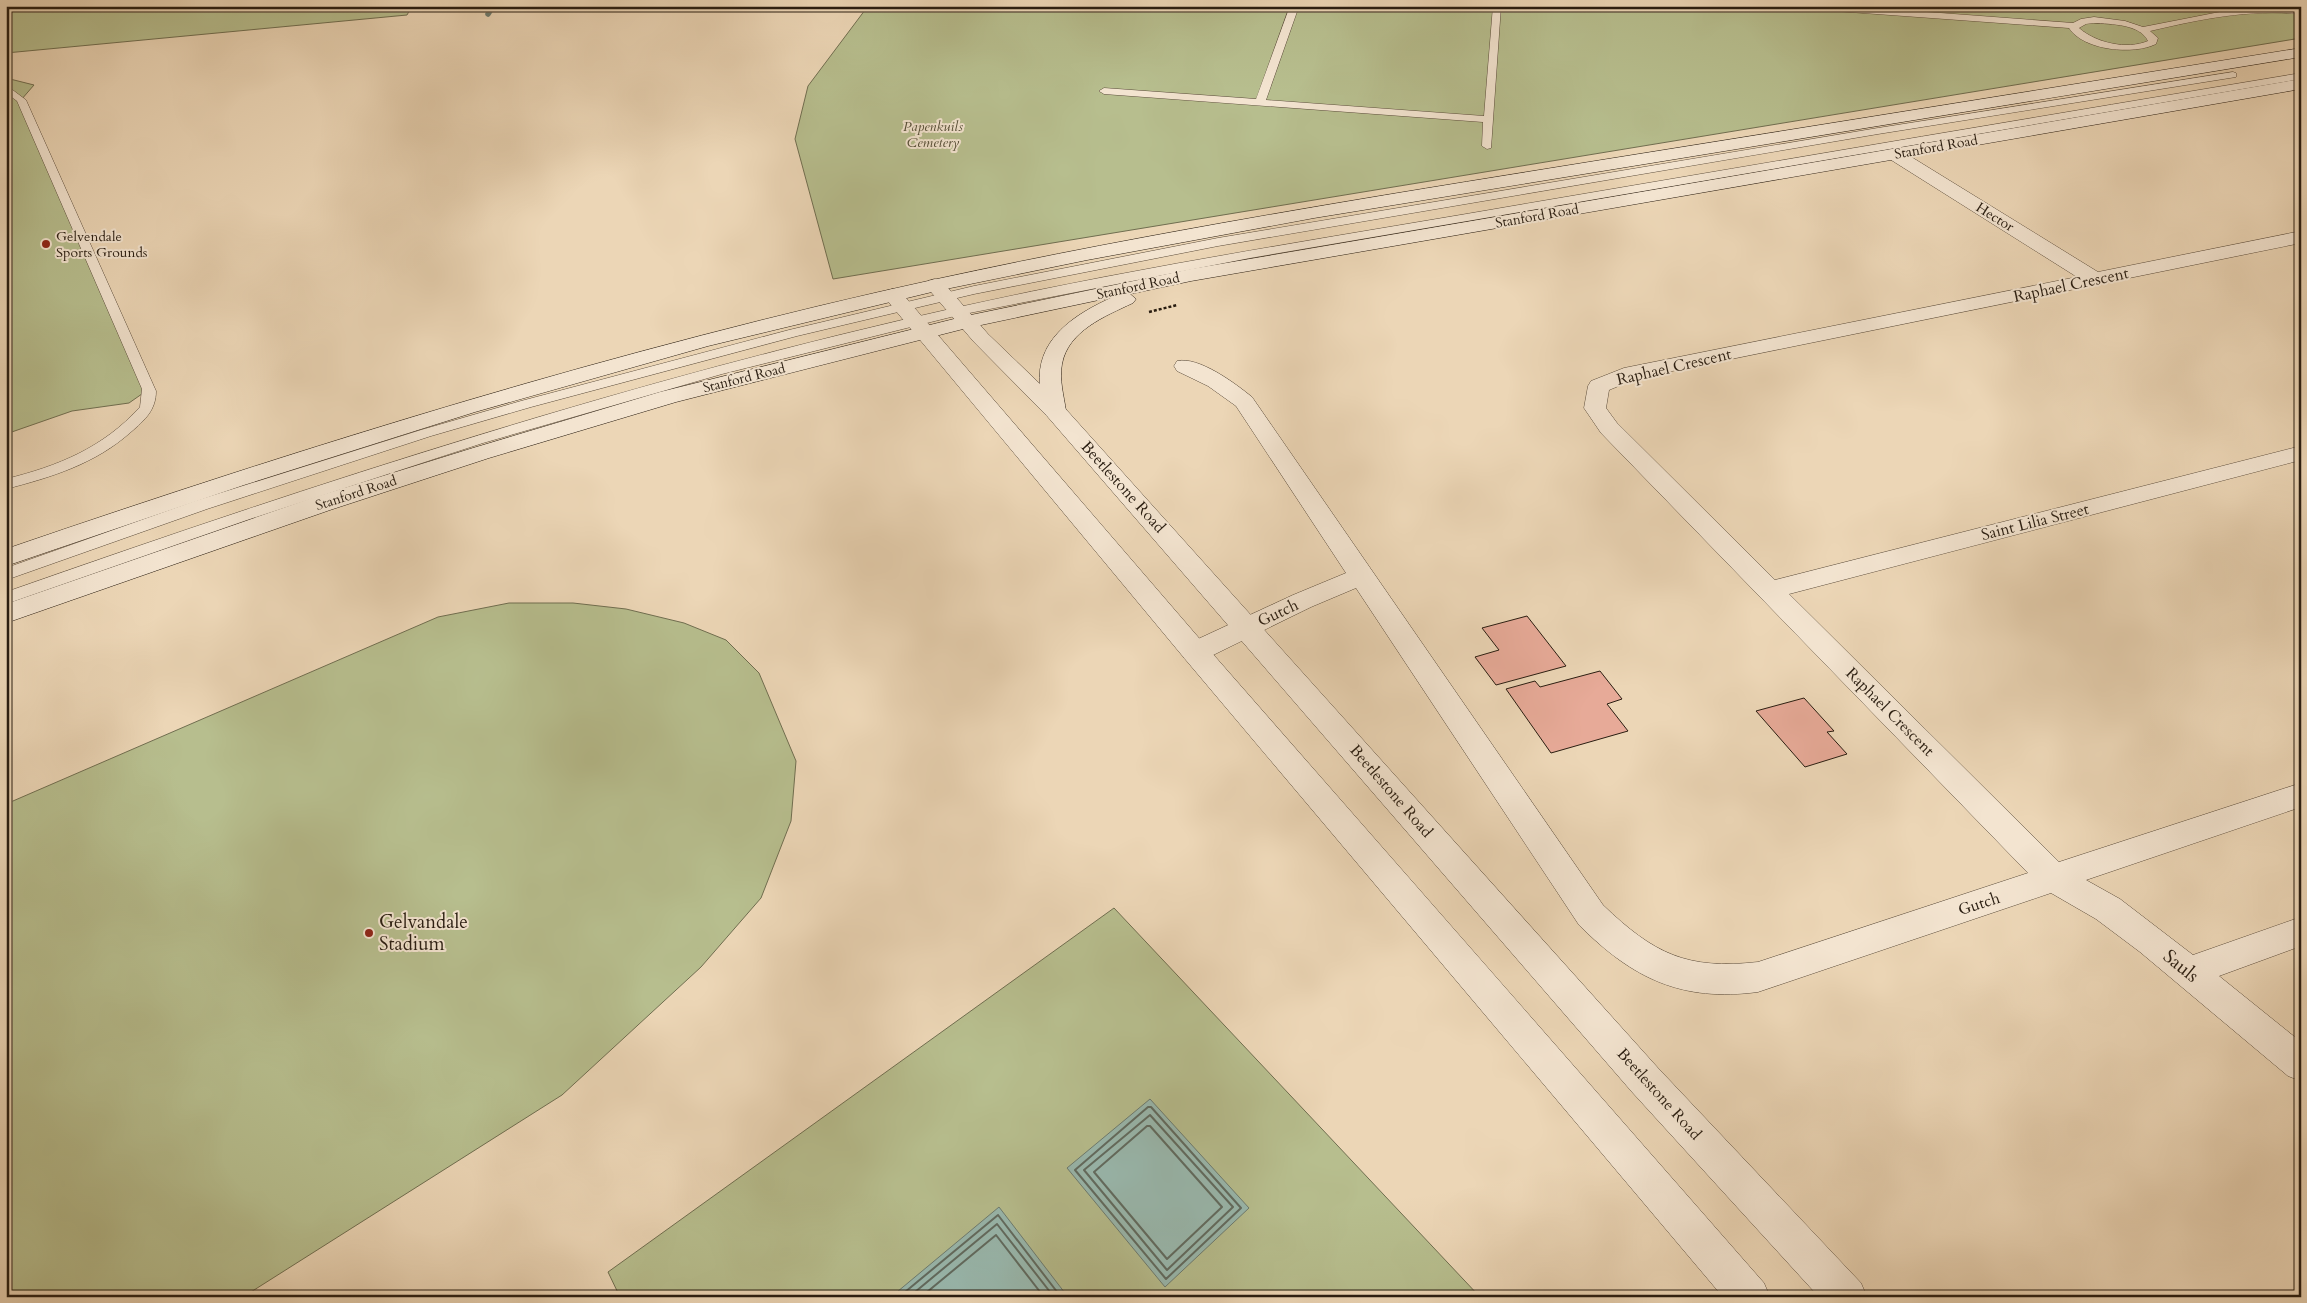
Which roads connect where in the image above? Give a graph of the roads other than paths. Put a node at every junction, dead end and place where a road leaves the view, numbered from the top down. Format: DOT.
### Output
graph roads {
  1 [pos="1295,6"];
  2 [pos="1496,6"];
  3 [pos="1808,6"];
  4 [pos="2301,11"];
  5 [pos="2074,26"];
  6 [pos="2142,30"];
  7 [pos="2301,52"];
  8 [pos="2301,64"];
  9 [pos="2301,76"];
  10 [pos="2301,84"];
  11 [pos="6,88"];
  12 [pos="1104,91"];
  13 [pos="1260,102"];
  14 [pos="1488,119"];
  15 [pos="1487,146"];
  16 [pos="1894,154"];
  17 [pos="2301,237"];
  18 [pos="1191,275"];
  19 [pos="2096,280"];
  20 [pos="951,304"];
  21 [pos="908,314"];
  22 [pos="1185,366"];
  23 [pos="1055,411"];
  24 [pos="2301,453"];
  25 [pos="6,484"];
  26 [pos="6,558"];
  27 [pos="6,574"];
  28 [pos="1362,576"];
  29 [pos="1770,590"];
  30 [pos="6,598"];
  31 [pos="6,614"];
  32 [pos="1247,627"];
  33 [pos="1195,652"];
  34 [pos="2301,795"];
  35 [pos="2055,879"];
  36 [pos="2301,931"];
  37 [pos="2188,972"];
  38 [pos="2301,1064"];
  39 [pos="1750,1297"];
  40 [pos="1847,1297"];
  1 -- 13 [label="lane"];
  2 -- 14 [label="lane"];
  3 -- 5 [label="lane"];
  4 -- 6 [label="lane"];
  5 -- 6 [label="lane"];
  5 -- 6 [label="lane"];
  7 -- 20 [label="street, Stanford Road"];
  8 -- 20 [label="lane"];
  9 -- 20 [label="lane"];
  10 -- 16 [label="street, Stanford Road"];
  11 -- 25 [label="lane"];
  12 -- 13 [label="lane"];
  13 -- 14 [label="lane"];
  14 -- 15 [label="lane"];
  16 -- 18 [label="street, Stanford Road"];
  16 -- 19 [label="street, Hector"];
  17 -- 19 [label="street, Raphael Crescent"];
  18 -- 20 [label="street, Stanford Road"];
  18 -- 23 [label="street"];
  19 -- 29 [label="street, Raphael Crescent"];
  20 -- 21 [label="street, Stanford Road"];
  20 -- 21 [label="street, Stanford Road"];
  20 -- 23 [label="street, Beetlestone Road"];
  21 -- 26 [label="street, Stanford Road"];
  21 -- 27 [label="lane"];
  21 -- 30 [label="lane"];
  21 -- 31 [label="street, Stanford Road"];
  21 -- 33 [label="street"];
  22 -- 28 [label="street"];
  23 -- 32 [label="street, Beetlestone Road"];
  24 -- 29 [label="street, Saint Lilia Street"];
  28 -- 32 [label="street, Gutch"];
  28 -- 35 [label="street, Gutch"];
  29 -- 35 [label="street, Raphael Crescent"];
  32 -- 33 [label="street, Gutch"];
  32 -- 40 [label="street, Beetlestone Road"];
  33 -- 39 [label="street"];
  34 -- 35 [label="street, Gutch"];
  35 -- 37 [label="street, Sauls"];
  36 -- 37 [label="street"];
  37 -- 38 [label="street, Sauls"];
}
